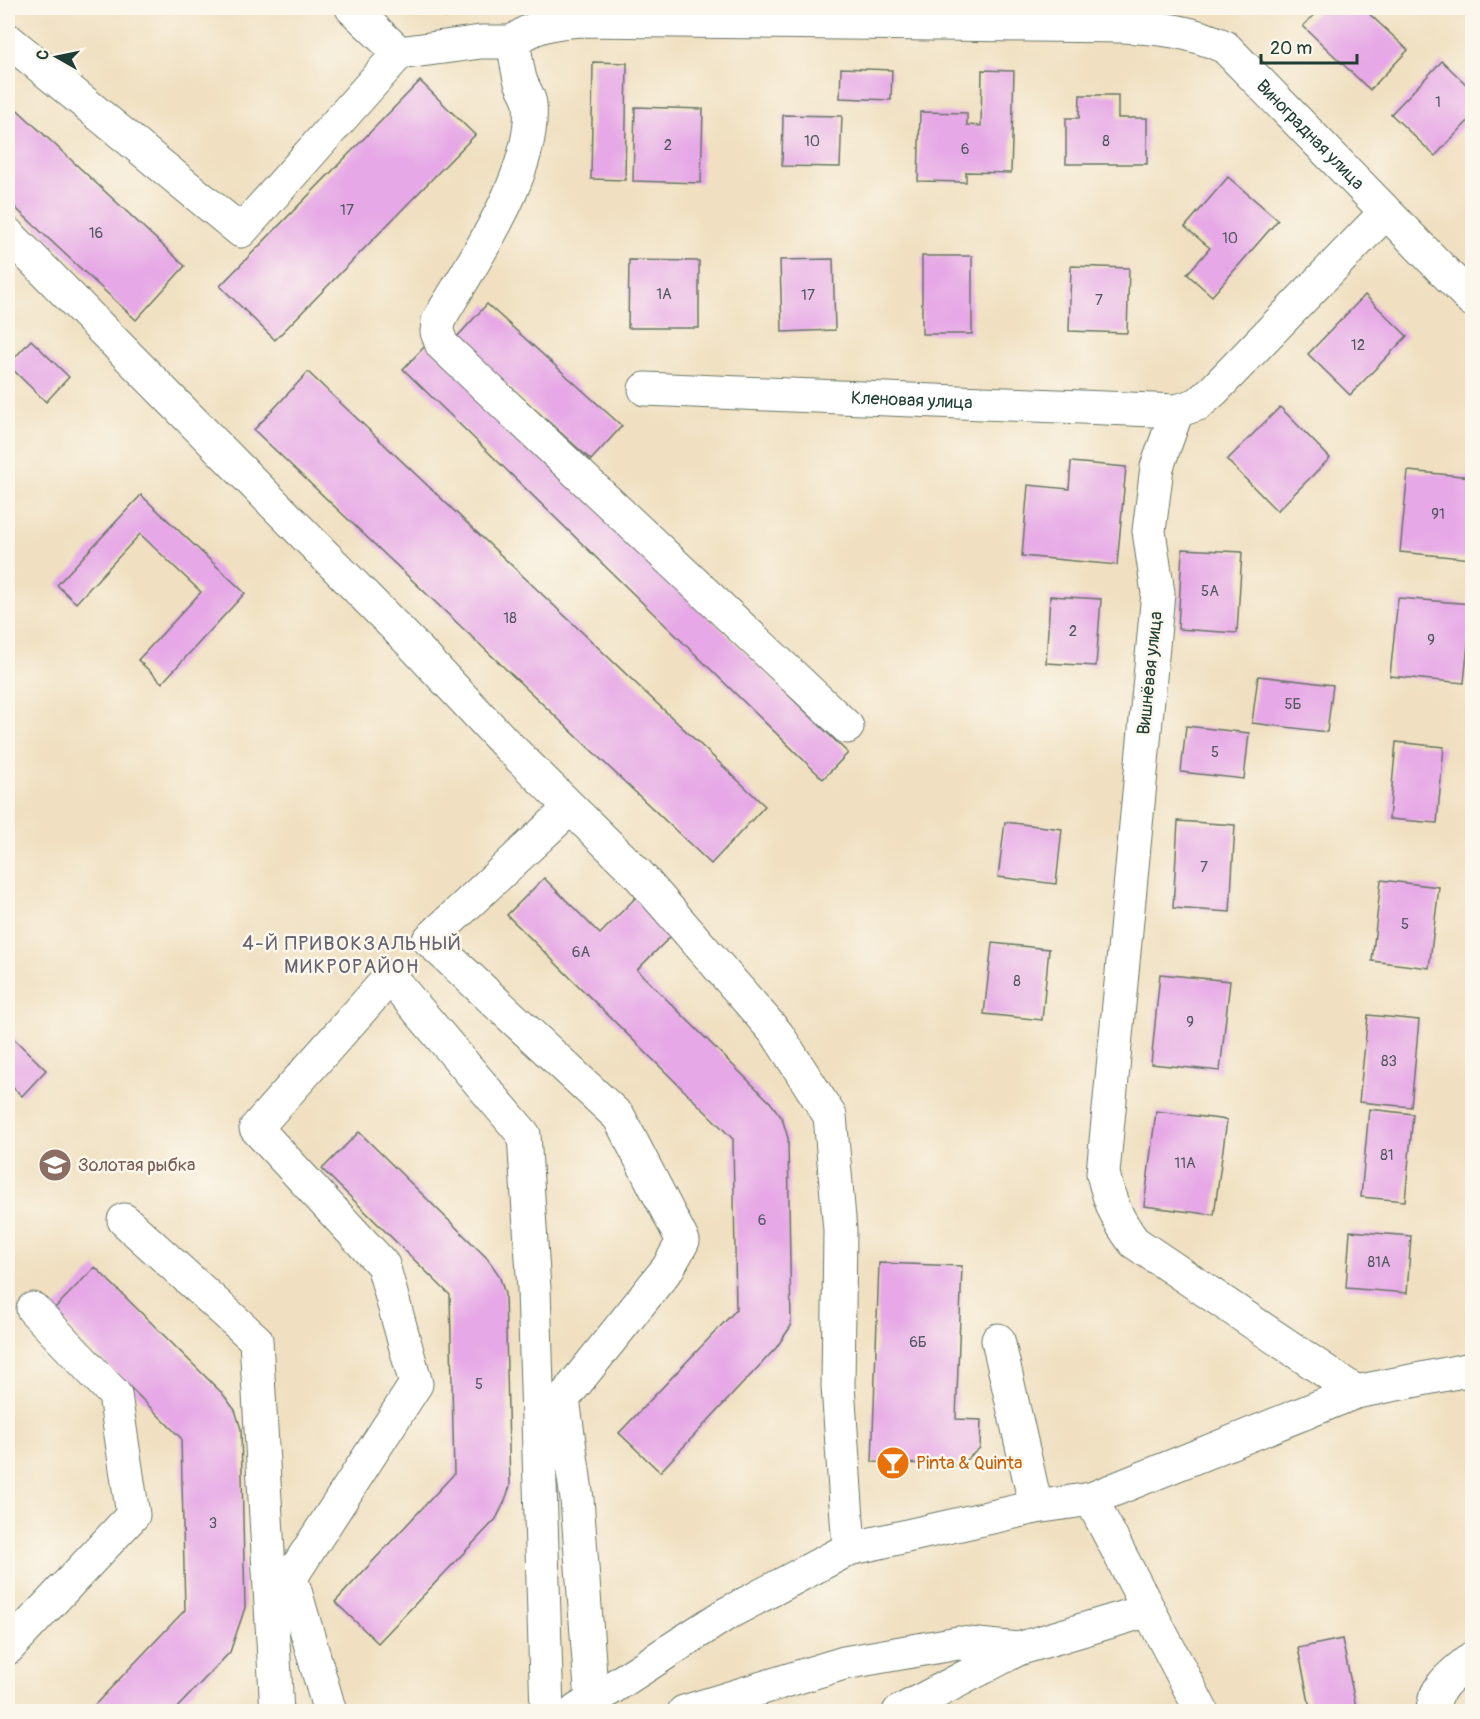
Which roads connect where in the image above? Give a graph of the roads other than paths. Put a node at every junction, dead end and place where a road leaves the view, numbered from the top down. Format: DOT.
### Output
graph roads {
  1 [pos="352,8"];
  2 [pos="8,40"];
  3 [pos="513,42"];
  4 [pos="399,53"];
  5 [pos="1385,213"];
  6 [pos="8,234"];
  7 [pos="1473,300"];
  8 [pos="645,389"];
  9 [pos="1177,411"];
  10 [pos="847,727"];
  11 [pos="570,808"];
  12 [pos="124,1220"];
  13 [pos="33,1309"];
  14 [pos="998,1340"];
  15 [pos="1473,1369"];
  16 [pos="1356,1392"];
  17 [pos="1091,1499"];
  18 [pos="1036,1508"];
  19 [pos="849,1549"];
  20 [pos="1149,1610"];
  21 [pos="8,1648"];
  22 [pos="1018,1649"];
  23 [pos="1473,1658"];
  24 [pos="583,1707"];
  25 [pos="277,1712"];
  26 [pos="330,1712"];
  27 [pos="547,1712"];
  28 [pos="684,1712"];
  29 [pos="899,1712"];
  30 [pos="1202,1712"];
  31 [pos="1433,1712"];
  1 -- 4 [label="street"];
  2 -- 4 [label="street"];
  3 -- 4 [label="street"];
  3 -- 5 [label="street, Виноградная улица"];
  3 -- 10 [label="street"];
  5 -- 7 [label="street, Виноградная улица"];
  5 -- 9 [label="street"];
  6 -- 11 [label="street"];
  8 -- 9 [label="street, Кленовая улица"];
  9 -- 16 [label="street, Вишнёвая улица"];
  11 -- 19 [label="street"];
  11 -- 24 [label="street"];
  12 -- 25 [label="street"];
  13 -- 21 [label="street"];
  14 -- 18 [label="street"];
  15 -- 16 [label="street"];
  16 -- 17 [label="street"];
  17 -- 18 [label="street"];
  17 -- 20 [label="street"];
  18 -- 19 [label="street"];
  19 -- 24 [label="street"];
  20 -- 22 [label="street"];
  20 -- 30 [label="street"];
  22 -- 28 [label="street"];
  22 -- 29 [label="street"];
  23 -- 31 [label="street"];
  26 -- 27 [label="street"];
}
